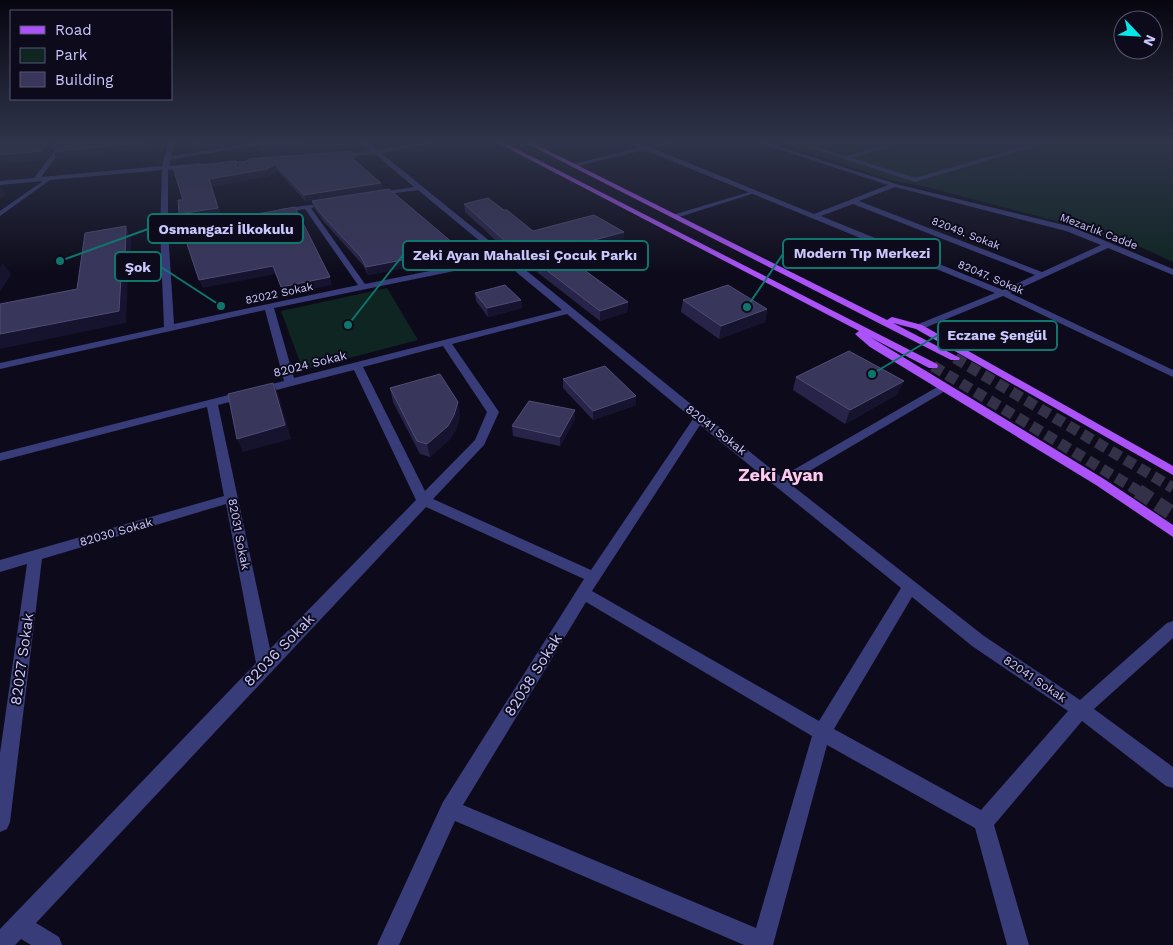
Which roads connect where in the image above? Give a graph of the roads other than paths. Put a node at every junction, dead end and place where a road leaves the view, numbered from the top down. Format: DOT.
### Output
graph roads {
  1 [pos="42,185"];
  2 [pos="165,185"];
  3 [pos="415,185"];
  4 [pos="582,185"];
  5 [pos="612,185"];
  6 [pos="738,185"];
  7 [pos="894,185"];
  8 [pos="418,188"];
  9 [pos="755,192"];
  10 [pos="363,197"];
  11 [pos="852,201"];
  12 [pos="335,202"];
  13 [pos="307,207"];
  14 [pos="269,213"];
  15 [pos="0,214"];
  16 [pos="260,214"];
  17 [pos="673,216"];
  18 [pos="815,216"];
  19 [pos="164,228"];
  20 [pos="1108,245"];
  21 [pos="505,258"];
  22 [pos="1173,272"];
  23 [pos="1043,275"];
  24 [pos="363,287"];
  25 [pos="1003,293"];
  26 [pos="269,306"];
  27 [pos="569,311"];
  28 [pos="863,312"];
  29 [pos="842,320"];
  30 [pos="919,327"];
  31 [pos="169,328"];
  32 [pos="446,343"];
  33 [pos="955,358"];
  34 [pos="0,366"];
  35 [pos="357,366"];
  36 [pos="933,366"];
  37 [pos="1173,374"];
  38 [pos="290,382"];
  39 [pos="943,388"];
  40 [pos="212,404"];
  41 [pos="699,418"];
  42 [pos="0,457"];
  43 [pos="1173,471"];
  44 [pos="782,482"];
  45 [pos="232,498"];
  46 [pos="423,500"];
  47 [pos="1173,532"];
  48 [pos="35,556"];
  49 [pos="0,566"];
  50 [pos="593,577"];
  51 [pos="910,586"];
  52 [pos="583,594"];
  53 [pos="1173,628"];
  54 [pos="265,665"];
  55 [pos="1081,710"];
  56 [pos="822,732"];
  57 [pos="1173,779"];
  58 [pos="450,810"];
  59 [pos="0,822"];
  60 [pos="982,822"];
  61 [pos="19,925"];
  62 [pos="763,943"];
  63 [pos="0,945"];
  64 [pos="51,945"];
  65 [pos="388,945"];
  66 [pos="1018,945"];
  1 -- 15 [label="street"];
  2 -- 19 [label="street"];
  3 -- 8 [label="street, 82041 Sokak"];
  4 -- 29 [label="main road"];
  5 -- 17 [label="main road"];
  6 -- 9 [label="street, 82047. Sokak"];
  7 -- 11 [label="street"];
  7 -- 20 [label="street, Mezarlık Cadde"];
  8 -- 10 [label="street"];
  8 -- 21 [label="street, 82041 Sokak"];
  9 -- 17 [label="street"];
  9 -- 18 [label="street, 82047. Sokak"];
  11 -- 18 [label="street"];
  11 -- 23 [label="street, 82049. Sokak"];
  12 -- 13 [label="street"];
  13 -- 14 [label="street"];
  13 -- 24 [label="street"];
  16 -- 19 [label="street"];
  17 -- 28 [label="main road"];
  18 -- 25 [label="street, 82047. Sokak"];
  19 -- 31 [label="street"];
  20 -- 22 [label="street, Mezarlık Cadde"];
  20 -- 23 [label="street"];
  21 -- 24 [label="street, 82022 Sokak"];
  21 -- 27 [label="street, 82041 Sokak"];
  23 -- 25 [label="street"];
  24 -- 26 [label="street, 82022 Sokak"];
  25 -- 30 [label="street"];
  25 -- 37 [label="street, 82047. Sokak"];
  26 -- 31 [label="street, 82022 Sokak"];
  26 -- 38 [label="street"];
  27 -- 32 [label="street, 82024 Sokak"];
  27 -- 41 [label="street, 82041 Sokak"];
  28 -- 30 [label="main road"];
  28 -- 33 [label="main road"];
  29 -- 36 [label="main road"];
  29 -- 39 [label="main road"];
  30 -- 43 [label="main road"];
  31 -- 34 [label="street, 82022 Sokak"];
  32 -- 35 [label="street, 82024 Sokak"];
  32 -- 46 [label="street, 82036 Sokak"];
  35 -- 38 [label="street, 82024 Sokak"];
  35 -- 46 [label="street"];
  38 -- 40 [label="street, 82024 Sokak"];
  39 -- 44 [label="street"];
  39 -- 47 [label="main road"];
  40 -- 42 [label="street, 82024 Sokak"];
  40 -- 45 [label="street, 82031 Sokak"];
  41 -- 44 [label="street, 82041 Sokak"];
  41 -- 50 [label="street, 82038 Sokak"];
  44 -- 51 [label="street, 82041 Sokak"];
  45 -- 48 [label="street, 82030 Sokak"];
  45 -- 54 [label="street, 82031 Sokak"];
  46 -- 50 [label="street"];
  46 -- 54 [label="street, 82036 Sokak"];
  48 -- 49 [label="street, 82030 Sokak"];
  48 -- 59 [label="street, 82027 Sokak"];
  50 -- 52 [label="street, 82038 Sokak"];
  51 -- 55 [label="street, 82041 Sokak"];
  51 -- 56 [label="street"];
  52 -- 56 [label="street"];
  52 -- 58 [label="street, 82038 Sokak"];
  53 -- 55 [label="street"];
  54 -- 61 [label="street, 82036 Sokak"];
  55 -- 57 [label="street, 82041 Sokak"];
  55 -- 60 [label="street"];
  56 -- 60 [label="street"];
  56 -- 62 [label="street"];
  58 -- 62 [label="street"];
  58 -- 65 [label="street, 82038 Sokak"];
  60 -- 66 [label="street"];
  61 -- 63 [label="street, 82036 Sokak"];
  61 -- 64 [label="street"];
}
